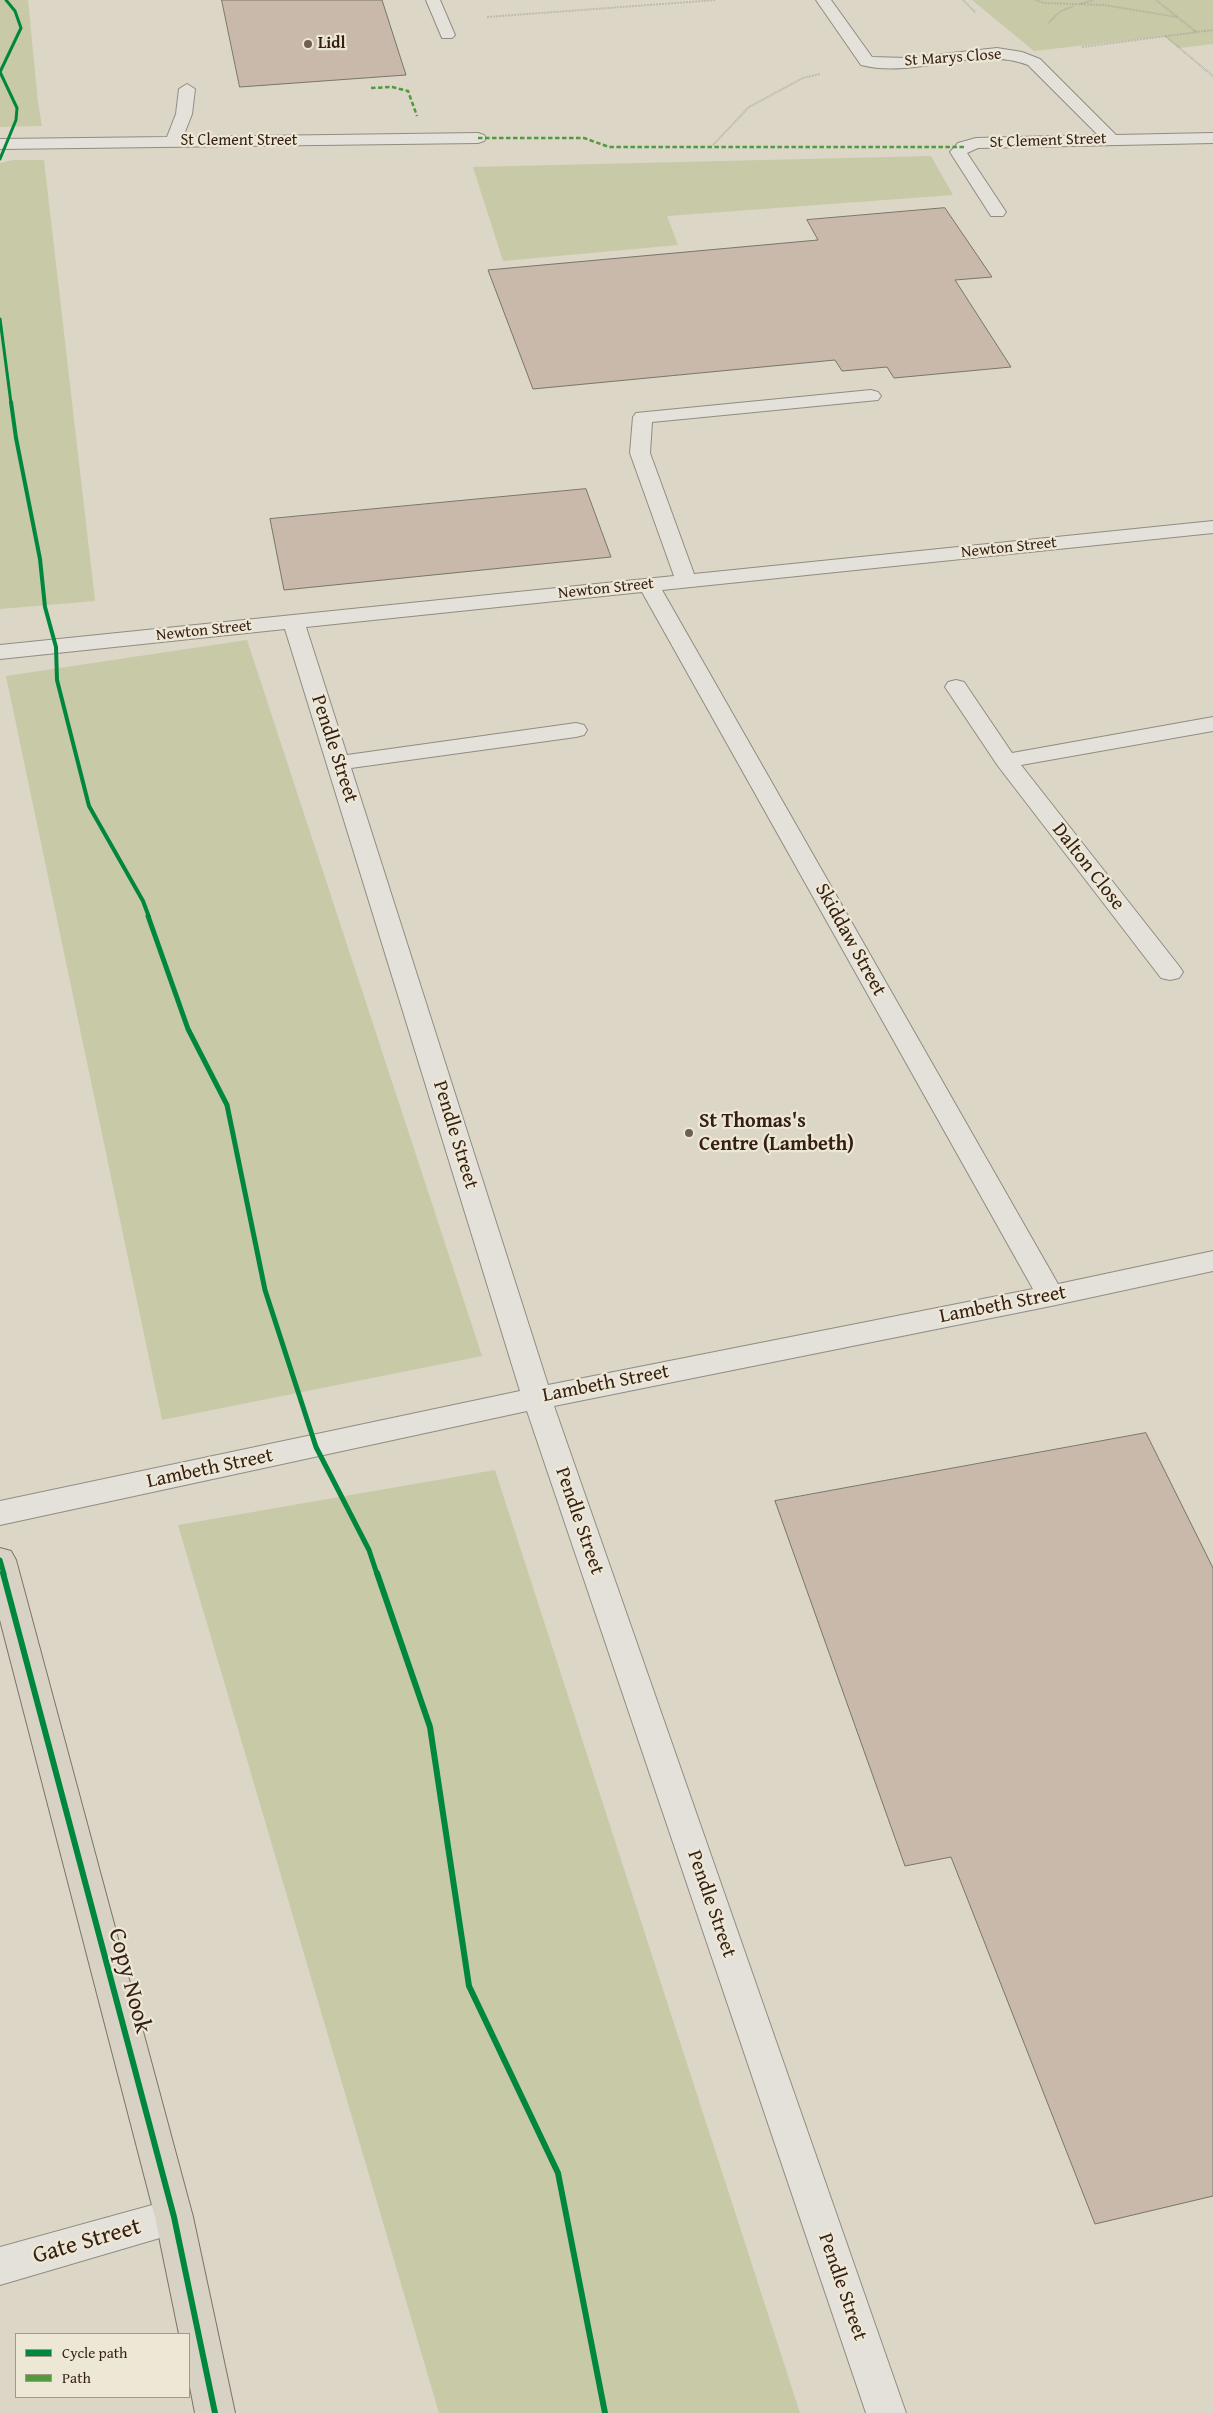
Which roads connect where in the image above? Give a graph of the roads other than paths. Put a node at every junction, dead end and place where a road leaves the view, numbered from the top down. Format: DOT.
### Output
graph roads {
  1 [pos="433,0"];
  2 [pos="823,0"];
  3 [pos="447,35"];
  4 [pos="187,89"];
  5 [pos="417,116"];
  6 [pos="478,138"];
  7 [pos="1213,138"];
  8 [pos="424,139"];
  9 [pos="1111,139"];
  10 [pos="173,142"];
  11 [pos="0,144"];
  12 [pos="997,212"];
  13 [pos="871,396"];
  14 [pos="1213,527"];
  15 [pos="686,580"];
  16 [pos="648,584"];
  17 [pos="294,622"];
  18 [pos="0,652"];
  19 [pos="956,687"];
  20 [pos="1213,724"];
  21 [pos="576,730"];
  22 [pos="1006,761"];
  23 [pos="338,763"];
  24 [pos="1170,972"];
  25 [pos="1213,1261"];
  26 [pos="1051,1296"];
  27 [pos="537,1398"];
  28 [pos="0,1513"];
  29 [pos="0,1560"];
  30 [pos="174,2217"];
  31 [pos="0,2266"];
  32 [pos="214,2413"];
  33 [pos="886,2413"];
  1 -- 3 [label="street"];
  2 -- 9 [label="street, St Marys Close"];
  4 -- 10 [label="street"];
  5 -- 8 [label="street"];
  6 -- 8 [label="street, St Clement Street"];
  7 -- 9 [label="street, St Clement Street"];
  8 -- 10 [label="street, St Clement Street"];
  9 -- 12 [label="street, St Clement Street"];
  10 -- 11 [label="street, St Clement Street"];
  13 -- 15 [label="street"];
  14 -- 15 [label="street, Newton Street"];
  15 -- 16 [label="street, Newton Street"];
  16 -- 17 [label="street, Newton Street"];
  16 -- 26 [label="street, Skiddaw Street"];
  17 -- 18 [label="street, Newton Street"];
  17 -- 23 [label="street, Pendle Street"];
  19 -- 22 [label="street, Dalton Close"];
  20 -- 22 [label="street"];
  21 -- 23 [label="street"];
  22 -- 24 [label="street, Dalton Close"];
  23 -- 27 [label="street, Pendle Street"];
  25 -- 26 [label="street, Lambeth Street"];
  26 -- 27 [label="street, Lambeth Street"];
  27 -- 28 [label="street, Lambeth Street"];
  27 -- 33 [label="street, Pendle Street"];
  29 -- 30 [label="highway, Copy Nook"];
  30 -- 31 [label="street, Gate Street"];
  30 -- 32 [label="highway, Copy Nook"];
}
